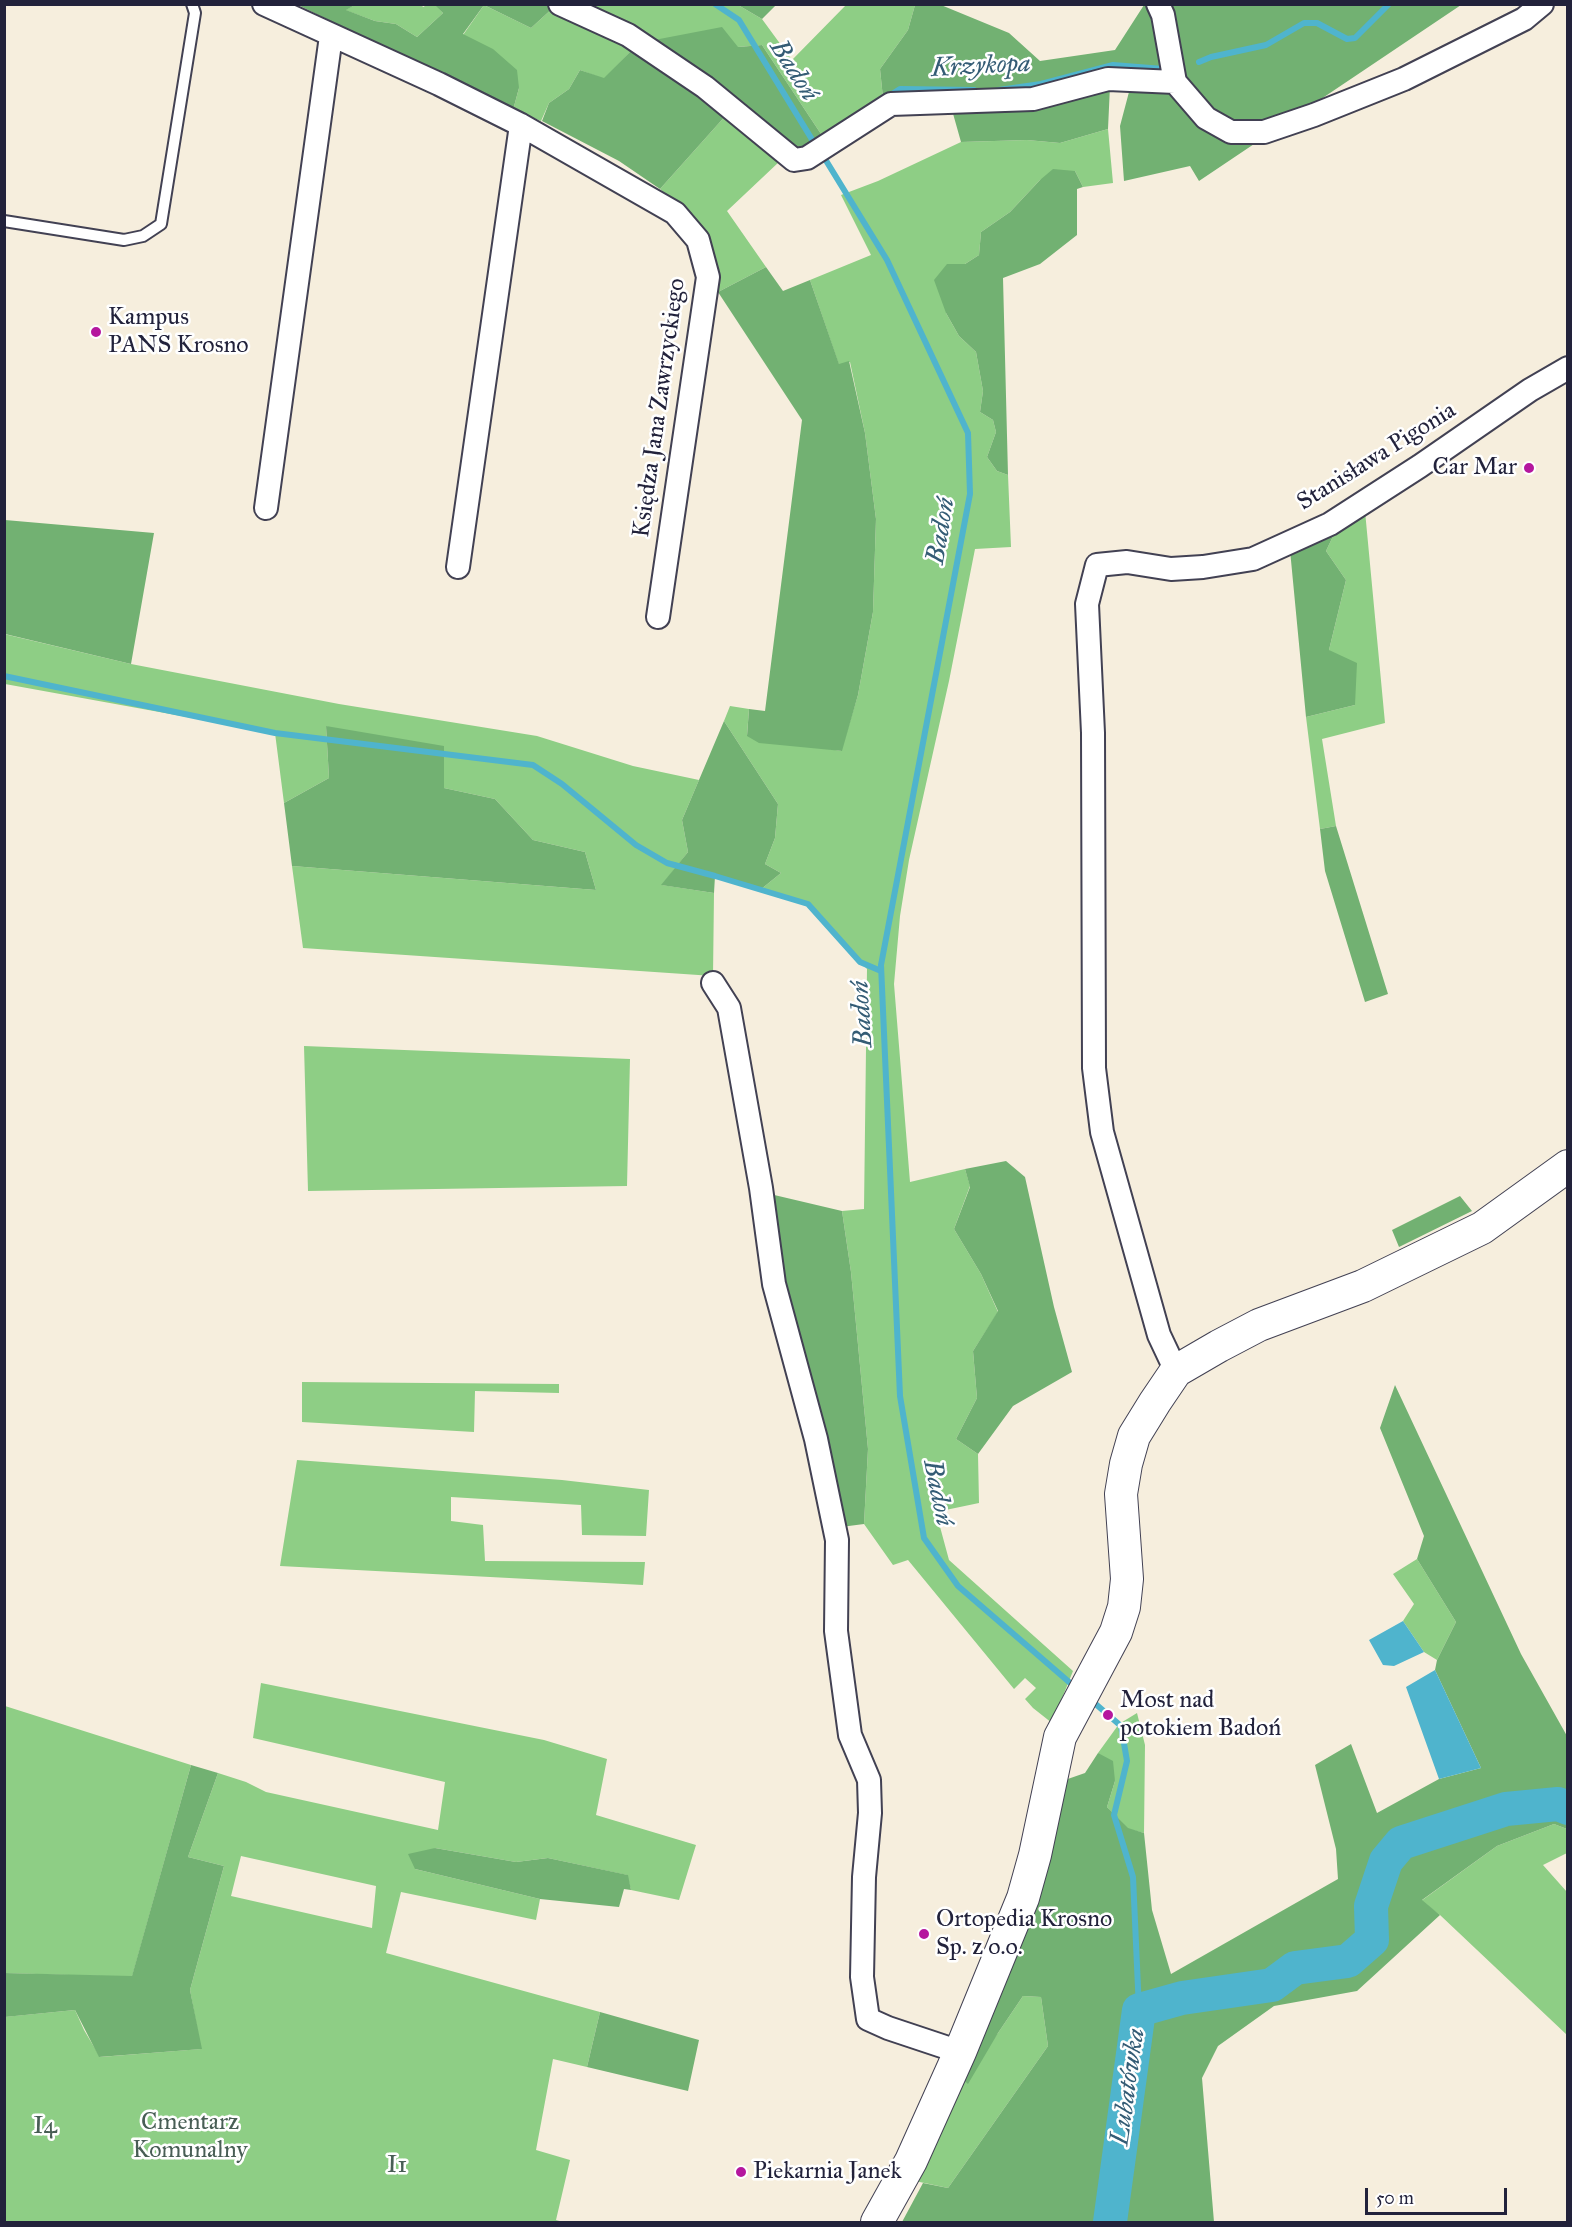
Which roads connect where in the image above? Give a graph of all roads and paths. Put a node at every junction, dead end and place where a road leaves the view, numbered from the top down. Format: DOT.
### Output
graph roads {
  1 [pos="192,4"];
  2 [pos="264,4"];
  3 [pos="560,4"];
  4 [pos="1158,4"];
  5 [pos="1542,4"];
  6 [pos="331,36"];
  7 [pos="1175,82"];
  8 [pos="521,125"];
  9 [pos="4,221"];
  10 [pos="1568,368"];
  11 [pos="266,508"];
  12 [pos="458,567"];
  13 [pos="658,616"];
  14 [pos="713,983"];
  15 [pos="1568,1166"];
  16 [pos="1176,1371"];
  17 [pos="960,2052"];
  18 [pos="878,2223"];
  1 -- 9 [label="lane"];
  2 -- 6 [label="street, Księdza Jana Zawrzyckiego"];
  3 -- 7 [label="street"];
  4 -- 7 [label="street"];
  5 -- 7 [label="street"];
  6 -- 8 [label="street, Księdza Jana Zawrzyckiego"];
  6 -- 11 [label="street"];
  8 -- 12 [label="street"];
  8 -- 13 [label="street, Księdza Jana Zawrzyckiego"];
  10 -- 16 [label="street, Stanisława Pigonia"];
  14 -- 17 [label="street"];
  15 -- 16 [label="street"];
  16 -- 17 [label="street"];
  17 -- 18 [label="street"];
}
